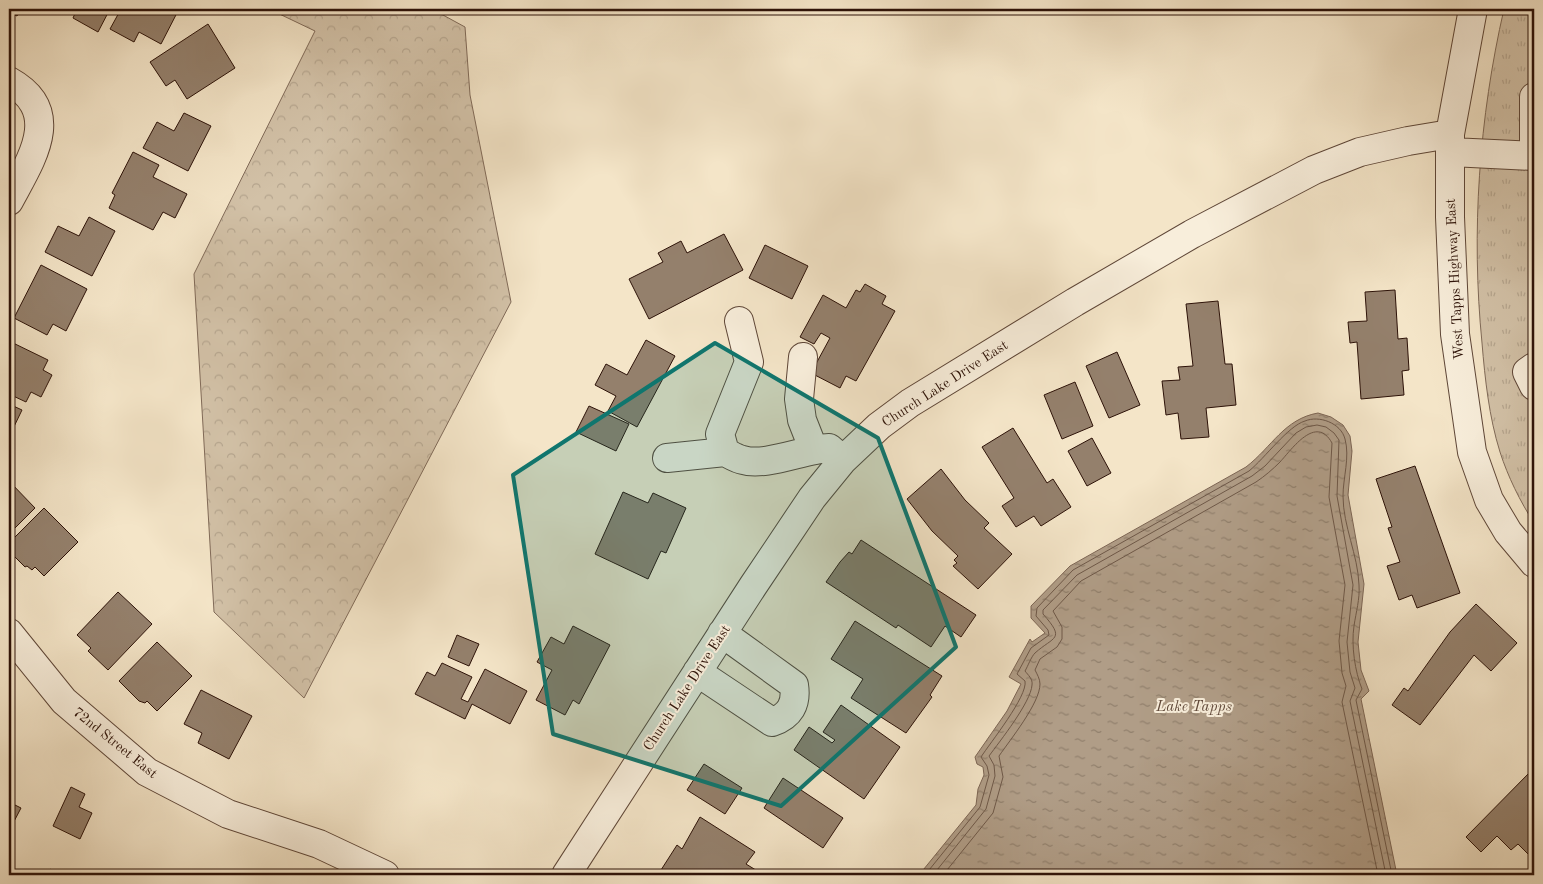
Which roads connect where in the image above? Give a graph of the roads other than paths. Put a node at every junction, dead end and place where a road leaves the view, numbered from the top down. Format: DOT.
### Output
graph roads {
  1 [pos="1473,9"];
  2 [pos="9,81"];
  3 [pos="1534,97"];
  4 [pos="1450,143"];
  5 [pos="1534,156"];
  6 [pos="9,202"];
  7 [pos="739,321"];
  8 [pos="804,357"];
  9 [pos="1534,367"];
  10 [pos="1534,386"];
  11 [pos="813,448"];
  12 [pos="725,452"];
  13 [pos="666,458"];
  14 [pos="843,460"];
  15 [pos="1534,563"];
  16 [pos="9,633"];
  17 [pos="722,634"];
  18 [pos="697,672"];
  19 [pos="385,875"];
  20 [pos="566,875"];
  1 -- 4 [label="street, West Tapps Highway East"];
  2 -- 6 [label="street"];
  3 -- 5 [label="street"];
  4 -- 5 [label="street, Church Lake Drive East"];
  4 -- 14 [label="street, Church Lake Drive East"];
  4 -- 15 [label="street, West Tapps Highway East"];
  7 -- 12 [label="street"];
  8 -- 11 [label="street"];
  9 -- 10 [label="street"];
  11 -- 12 [label="street"];
  11 -- 14 [label="street"];
  12 -- 13 [label="street"];
  14 -- 17 [label="street, Church Lake Drive East"];
  16 -- 19 [label="street, 72nd Street East"];
  17 -- 18 [label="street, Church Lake Drive East"];
  17 -- 18 [label="street"];
  18 -- 20 [label="street, Church Lake Drive East"];
}
